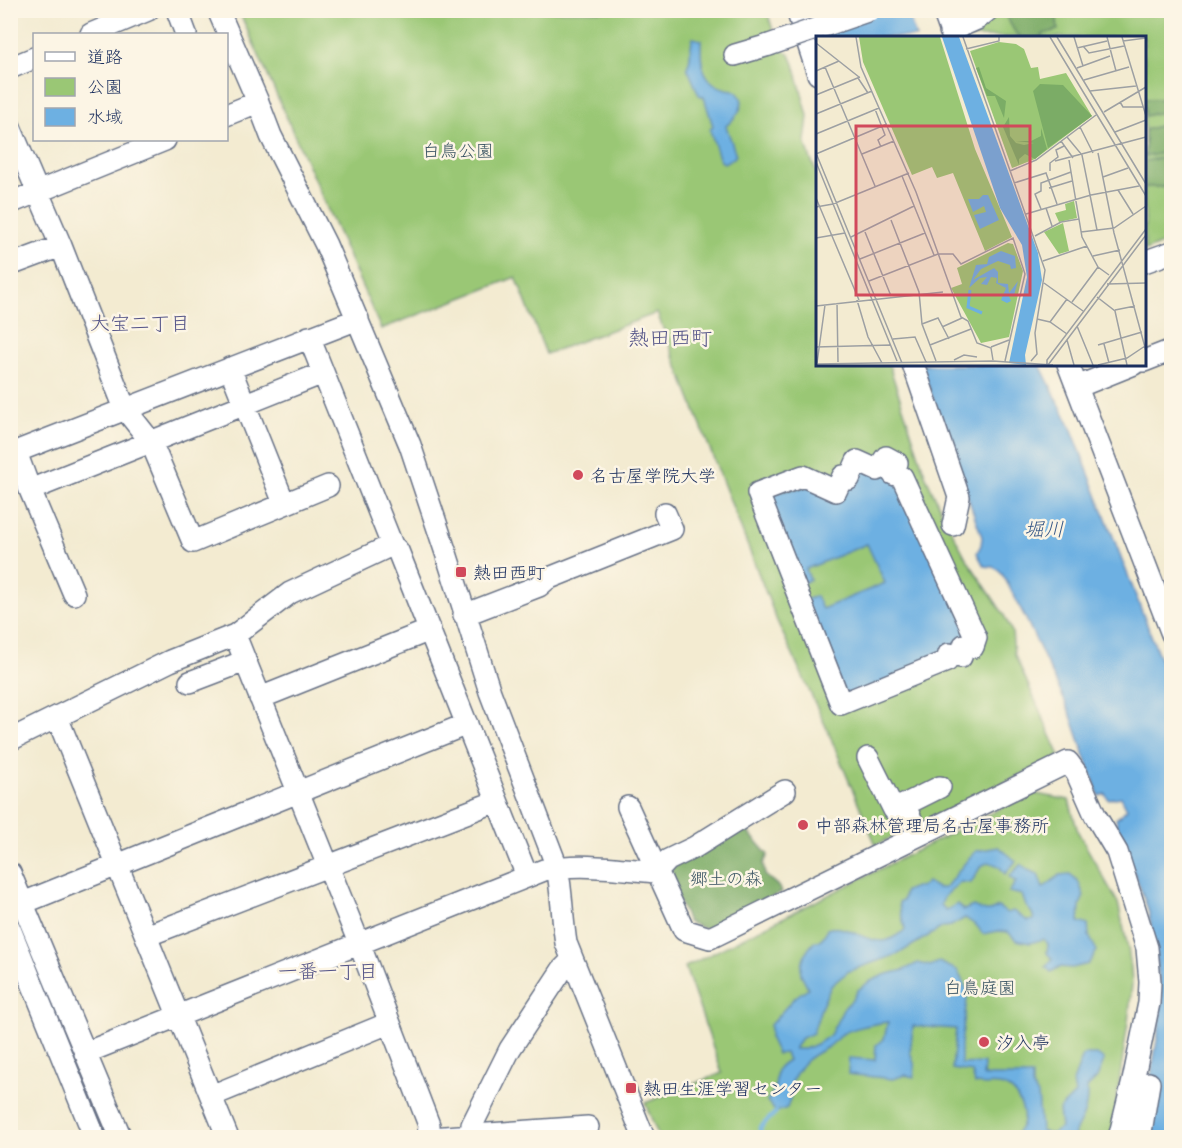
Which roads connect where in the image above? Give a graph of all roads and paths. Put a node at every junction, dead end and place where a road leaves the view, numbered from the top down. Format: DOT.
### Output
graph roads {
  1 [pos="148,10"];
  2 [pos="177,10"];
  3 [pos="218,10"];
  4 [pos="870,10"];
  5 [pos="943,10"];
  6 [pos="988,10"];
  7 [pos="796,15"];
  8 [pos="93,33"];
  9 [pos="186,33"];
  10 [pos="951,34"];
  11 [pos="735,55"];
  12 [pos="33,58"];
  13 [pos="10,68"];
  14 [pos="816,69"];
  15 [pos="258,102"];
  16 [pos="228,114"];
  17 [pos="12,134"];
  18 [pos="163,141"];
  19 [pos="38,192"];
  20 [pos="10,203"];
  21 [pos="61,246"];
  22 [pos="1172,252"];
  23 [pos="1146,261"];
  24 [pos="10,266"];
  25 [pos="358,320"];
  26 [pos="309,337"];
  27 [pos="1172,350"];
  28 [pos="1146,359"];
  29 [pos="914,366"];
  30 [pos="1069,366"];
  31 [pos="1129,366"];
  32 [pos="230,368"];
  33 [pos="323,373"];
  34 [pos="1077,387"];
  35 [pos="244,404"];
  36 [pos="125,409"];
  37 [pos="151,442"];
  38 [pos="13,453"];
  39 [pos="328,486"];
  40 [pos="30,490"];
  41 [pos="284,503"];
  42 [pos="665,513"];
  43 [pos="919,514"];
  44 [pos="952,525"];
  45 [pos="392,545"];
  46 [pos="1164,591"];
  47 [pos="74,594"];
  48 [pos="464,615"];
  49 [pos="430,630"];
  50 [pos="1172,634"];
  51 [pos="235,635"];
  52 [pos="245,661"];
  53 [pos="190,682"];
  54 [pos="260,698"];
  55 [pos="57,717"];
  56 [pos="467,724"];
  57 [pos="10,740"];
  58 [pos="868,759"];
  59 [pos="940,787"];
  60 [pos="785,791"];
  61 [pos="298,792"];
  62 [pos="497,801"];
  63 [pos="904,805"];
  64 [pos="628,807"];
  65 [pos="919,835"];
  66 [pos="117,864"];
  67 [pos="328,866"];
  68 [pos="557,867"];
  69 [pos="657,872"];
  70 [pos="10,873"];
  71 [pos="527,876"];
  72 [pos="23,903"];
  73 [pos="10,929"];
  74 [pos="146,936"];
  75 [pos="359,943"];
  76 [pos="572,960"];
  77 [pos="178,1015"];
  78 [pos="389,1023"];
  79 [pos="85,1053"];
  80 [pos="1149,1083"];
  81 [pos="211,1096"];
  82 [pos="588,1127"];
  83 [pos="472,1134"];
  84 [pos="95,1137"];
  85 [pos="121,1137"];
  86 [pos="228,1137"];
  87 [pos="429,1137"];
  88 [pos="644,1137"];
  89 [pos="1119,1137"];
  90 [pos="1140,1137"];
  1 -- 8 [label="street"];
  2 -- 9 [label="street"];
  3 -- 15 [label="street"];
  4 -- 11 [label="street, bridge"];
  5 -- 10 [label="street"];
  6 -- 10 [label="street"];
  7 -- 14 [label="street"];
  12 -- 13 [label="street"];
  15 -- 16 [label="street"];
  15 -- 25 [label="street"];
  17 -- 19 [label="street"];
  18 -- 19 [label="street"];
  19 -- 20 [label="street"];
  19 -- 21 [label="street"];
  21 -- 24 [label="street"];
  21 -- 36 [label="street"];
  22 -- 23 [label="street"];
  25 -- 26 [label="street"];
  25 -- 48 [label="street"];
  26 -- 32 [label="street"];
  26 -- 33 [label="street"];
  27 -- 28 [label="street"];
  29 -- 44 [label="street"];
  30 -- 34 [label="street"];
  31 -- 34 [label="street"];
  32 -- 35 [label="street"];
  32 -- 36 [label="street"];
  33 -- 35 [label="street"];
  33 -- 45 [label="street"];
  34 -- 46 [label="street"];
  35 -- 37 [label="street"];
  35 -- 41 [label="street"];
  36 -- 37 [label="street"];
  36 -- 38 [label="street"];
  37 -- 40 [label="street"];
  37 -- 41 [label="street"];
  38 -- 40 [label="street"];
  39 -- 41 [label="street"];
  40 -- 47 [label="street"];
  42 -- 48 [label="street"];
  43 -- 43 [label="street"];
  45 -- 49 [label="street"];
  45 -- 51 [label="street"];
  46 -- 50 [label="street"];
  48 -- 68 [label="street"];
  49 -- 54 [label="street"];
  49 -- 56 [label="street"];
  51 -- 52 [label="street"];
  51 -- 55 [label="street"];
  52 -- 53 [label="street"];
  52 -- 54 [label="street"];
  54 -- 61 [label="street"];
  55 -- 57 [label="street"];
  55 -- 66 [label="street"];
  56 -- 61 [label="street"];
  56 -- 62 [label="street"];
  58 -- 63 [label="street"];
  59 -- 63 [label="street"];
  60 -- 69 [label="street"];
  61 -- 66 [label="street"];
  61 -- 67 [label="street"];
  62 -- 67 [label="street"];
  62 -- 71 [label="street"];
  63 -- 65 [label="street"];
  64 -- 69 [label="street"];
  65 -- 69 [label="street"];
  65 -- 89 [label="street"];
  66 -- 72 [label="street"];
  66 -- 74 [label="street"];
  67 -- 74 [label="street"];
  67 -- 75 [label="street"];
  68 -- 69 [label="street"];
  68 -- 71 [label="street"];
  68 -- 76 [label="street"];
  70 -- 72 [label="street"];
  71 -- 75 [label="street"];
  72 -- 79 [label="street"];
  73 -- 84 [label="street"];
  74 -- 77 [label="street"];
  75 -- 77 [label="street"];
  75 -- 78 [label="street"];
  76 -- 83 [label="street"];
  76 -- 88 [label="street"];
  77 -- 79 [label="street"];
  77 -- 81 [label="street"];
  78 -- 81 [label="street"];
  78 -- 87 [label="street"];
  79 -- 85 [label="street"];
  80 -- 90 [label="street"];
  81 -- 86 [label="street"];
  82 -- 83 [label="street"];
  83 -- 87 [label="street"];
}
